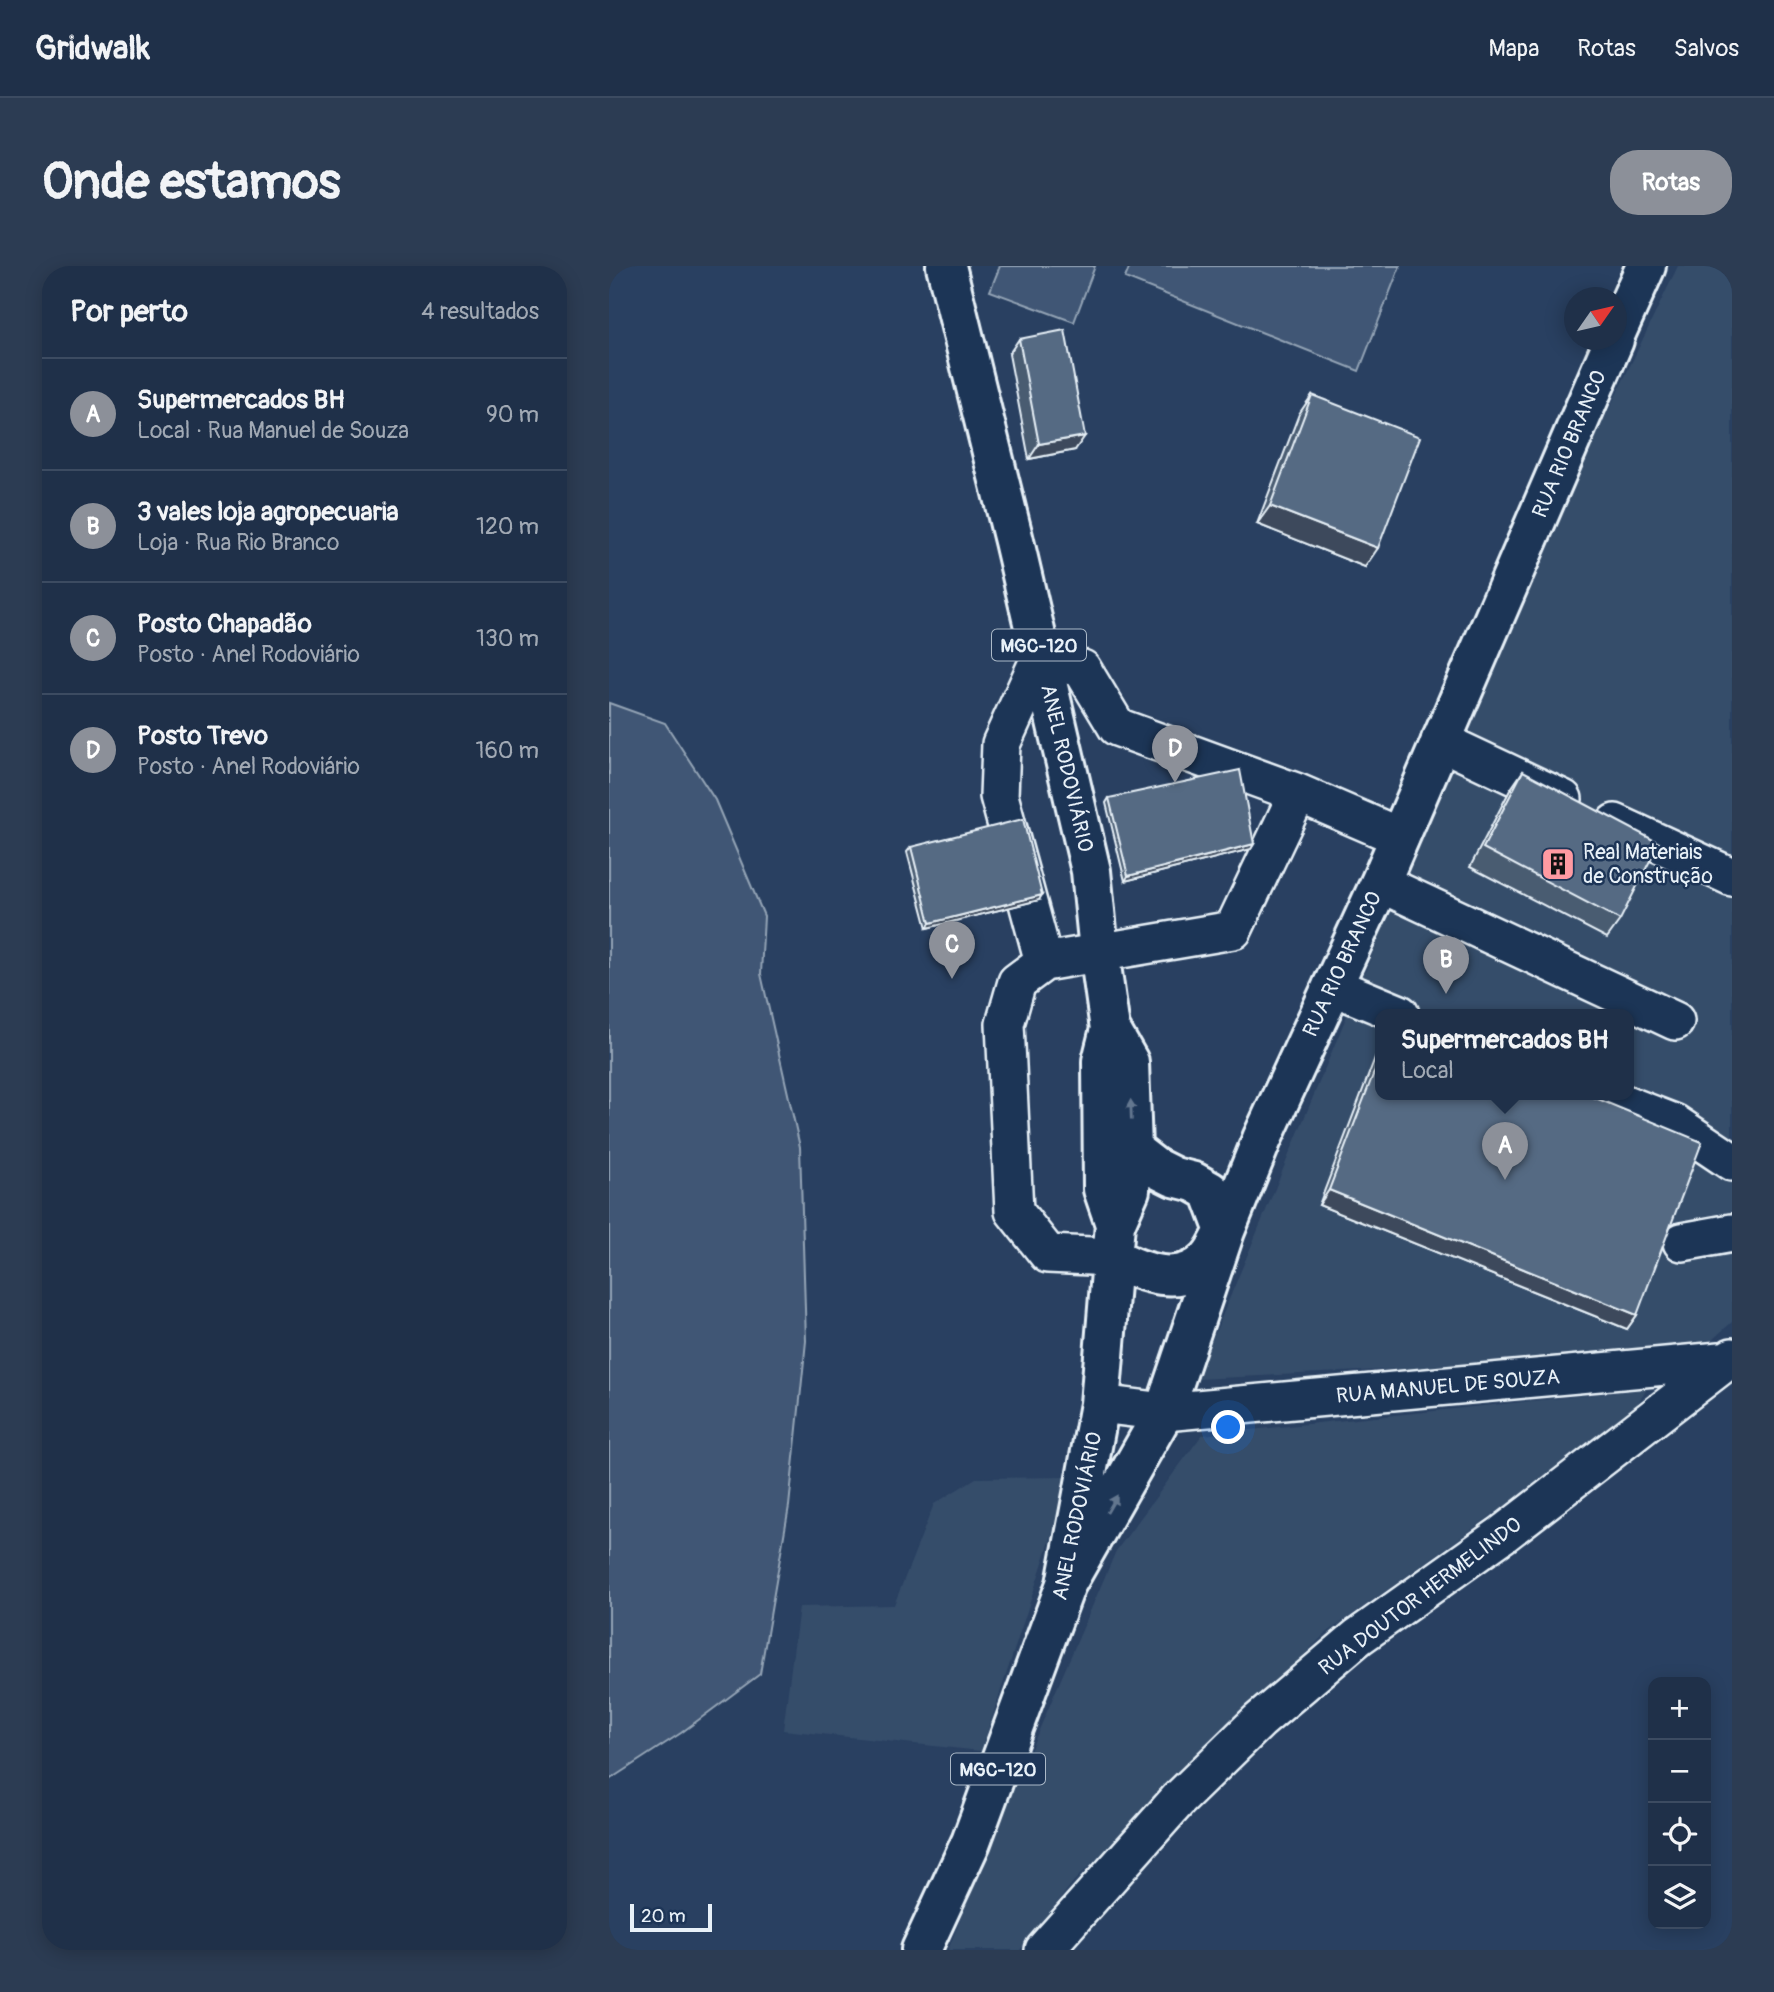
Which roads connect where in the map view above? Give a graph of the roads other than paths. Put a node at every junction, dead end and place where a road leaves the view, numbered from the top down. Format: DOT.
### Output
graph roads {
  1 [pos="946,266"];
  2 [pos="1646,266"];
  3 [pos="1627,308"];
  4 [pos="1610,350"];
  5 [pos="1041,656"];
  6 [pos="1440,741"];
  7 [pos="1298,793"];
  8 [pos="1399,837"];
  9 [pos="1732,877"];
  10 [pos="1380,883"];
  11 [pos="1098,951"];
  12 [pos="1044,962"];
  13 [pos="1332,986"];
  14 [pos="1387,1009"];
  15 [pos="1675,1021"];
  16 [pos="1110,1029"];
  17 [pos="1615,1100"];
  18 [pos="1262,1139"];
  19 [pos="1132,1150"];
  20 [pos="1732,1162"];
  21 [pos="1194,1182"];
  22 [pos="1225,1231"];
  23 [pos="1732,1233"];
  24 [pos="1114,1240"];
  25 [pos="1682,1242"];
  26 [pos="1731,1359"];
  27 [pos="1100,1404"];
  28 [pos="1164,1412"];
  29 [pos="1066,1584"];
  30 [pos="921,1950"];
  31 [pos="1044,1950"];
  1 -- 5 [label="main road, ANEL RODOVIÁRIO / MGC-120"];
  2 -- 3 [label="main road"];
  4 -- 6 [label="main road, RUA RIO BRANCO"];
  5 -- 7 [label="street"];
  5 -- 11 [label="main road, ANEL RODOVIÁRIO / MGC-120"];
  5 -- 12 [label="street"];
  6 -- 8 [label="main road, RUA RIO BRANCO"];
  6 -- 9 [label="street"];
  7 -- 8 [label="street"];
  7 -- 11 [label="street"];
  8 -- 10 [label="main road, RUA RIO BRANCO"];
  10 -- 13 [label="main road, RUA RIO BRANCO"];
  10 -- 15 [label="street"];
  11 -- 12 [label="street"];
  11 -- 16 [label="main road, ANEL RODOVIÁRIO / MGC-120"];
  12 -- 24 [label="street"];
  13 -- 14 [label="street"];
  13 -- 18 [label="main road, RUA RIO BRANCO"];
  19 -- 16 [label="main road, ANEL RODOVIÁRIO / MGC-120, one-way"];
  16 -- 24 [label="main road, ANEL RODOVIÁRIO / MGC-120"];
  17 -- 20 [label="street"];
  18 -- 21 [label="main road"];
  18 -- 22 [label="main road, RUA RIO BRANCO"];
  19 -- 21 [label="main road"];
  19 -- 24 [label="main road, ANEL RODOVIÁRIO / MGC-120"];
  21 -- 22 [label="main road"];
  22 -- 24 [label="main road"];
  22 -- 28 [label="main road, RUA RIO BRANCO"];
  23 -- 25 [label="street"];
  24 -- 27 [label="main road, ANEL RODOVIÁRIO / MGC-120"];
  26 -- 28 [label="street, RUA MANUEL DE SOUZA"];
  26 -- 31 [label="street, RUA DOUTOR HERMELINDO"];
  27 -- 28 [label="street, RUA MANUEL DE SOUZA"];
  27 -- 29 [label="main road, ANEL RODOVIÁRIO / MGC-120"];
  29 -- 28 [label="main road, RUA RIO BRANCO, one-way"];
  29 -- 30 [label="main road, ANEL RODOVIÁRIO / MGC-120"];
}
